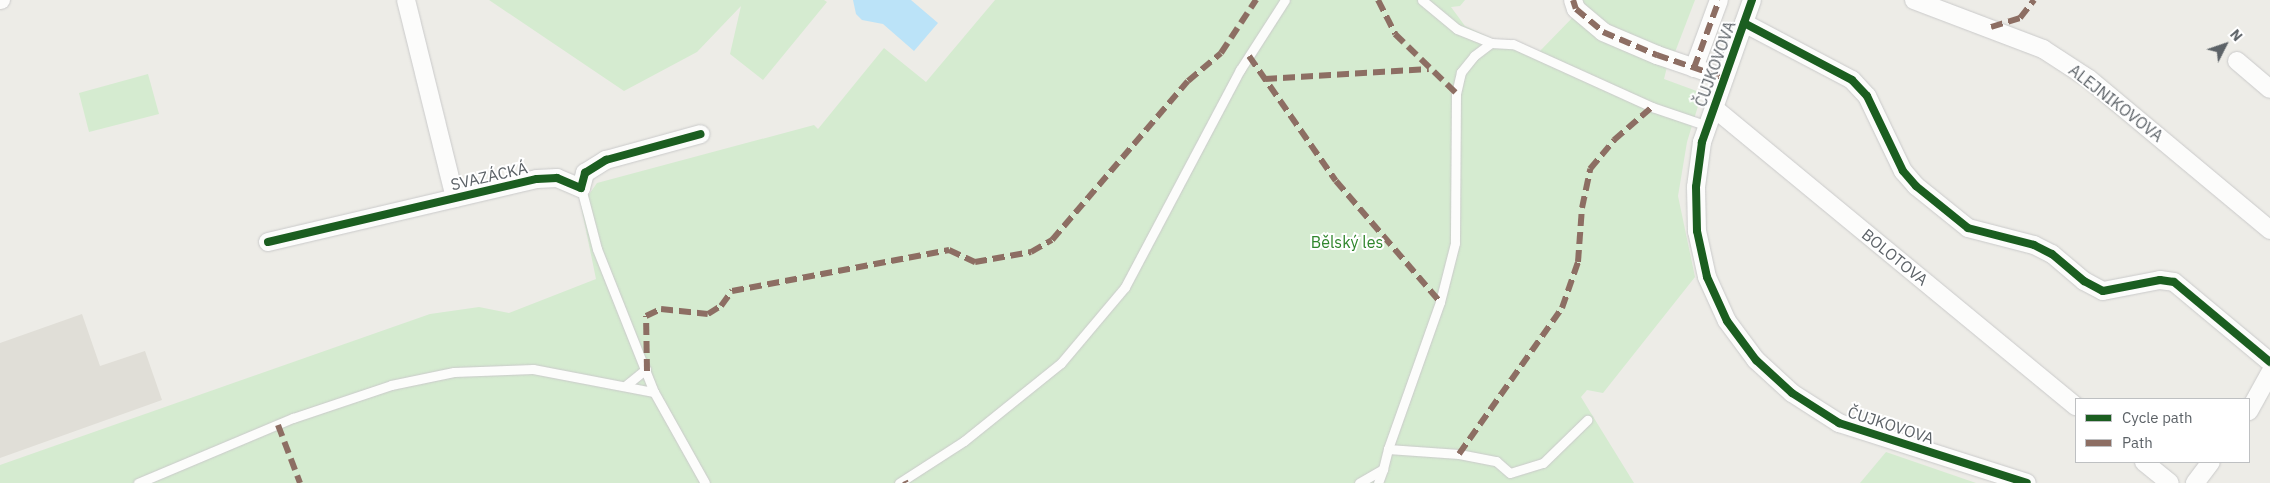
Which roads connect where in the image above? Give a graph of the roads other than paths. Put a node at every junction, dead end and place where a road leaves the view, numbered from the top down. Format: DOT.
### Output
graph roads {
  1 [pos="406,0"];
  2 [pos="1285,0"];
  3 [pos="1422,0"];
  4 [pos="1573,0"];
  5 [pos="1719,0"];
  6 [pos="1752,0"];
  7 [pos="1914,0"];
  8 [pos="1744,23"];
  9 [pos="1491,44"];
  10 [pos="2237,61"];
  11 [pos="1694,68"];
  12 [pos="1724,78"];
  13 [pos="2270,89"];
  14 [pos="1714,108"];
  15 [pos="1708,126"];
  16 [pos="701,134"];
  17 [pos="581,188"];
  18 [pos="456,198"];
  19 [pos="2270,230"];
  20 [pos="268,242"];
  21 [pos="2270,362"];
  22 [pos="646,368"];
  23 [pos="2270,373"];
  24 [pos="625,386"];
  25 [pos="654,392"];
  26 [pos="2075,405"];
  27 [pos="2250,409"];
  28 [pos="1587,420"];
  29 [pos="1388,449"];
  30 [pos="2145,463"];
  31 [pos="2210,463"];
  32 [pos="1383,469"];
  33 [pos="138,483"];
  34 [pos="705,483"];
  35 [pos="899,483"];
  36 [pos="1359,483"];
  37 [pos="1378,483"];
  38 [pos="2027,483"];
  39 [pos="2170,483"];
  40 [pos="2195,483"];
  1 -- 18 [label="street, SVAZÁCKÁ"];
  2 -- 35 [label="lane"];
  3 -- 9 [label="lane"];
  4 -- 11 [label="street, ČUJKOVOVA"];
  5 -- 11 [label="street"];
  6 -- 8 [label="street, ČUJKOVOVA"];
  7 -- 19 [label="street, ALEJNIKOVOVA"];
  8 -- 12 [label="street, ČUJKOVOVA"];
  8 -- 21 [label="street"];
  9 -- 15 [label="lane"];
  9 -- 29 [label="lane"];
  10 -- 13 [label="street"];
  11 -- 12 [label="street, ČUJKOVOVA"];
  12 -- 14 [label="street, ČUJKOVOVA"];
  14 -- 15 [label="street, ČUJKOVOVA"];
  14 -- 26 [label="street, BOLOTOVA"];
  15 -- 38 [label="street, ČUJKOVOVA"];
  16 -- 17 [label="street"];
  17 -- 18 [label="street, SVAZÁCKÁ"];
  17 -- 22 [label="lane"];
  18 -- 20 [label="street, SVAZÁCKÁ"];
  22 -- 24 [label="lane"];
  22 -- 25 [label="lane"];
  23 -- 27 [label="street"];
  24 -- 25 [label="lane"];
  24 -- 33 [label="lane"];
  25 -- 34 [label="lane"];
  28 -- 29 [label="lane"];
  29 -- 32 [label="lane"];
  30 -- 39 [label="street"];
  31 -- 40 [label="street"];
  32 -- 36 [label="lane"];
  32 -- 37 [label="lane"];
}
